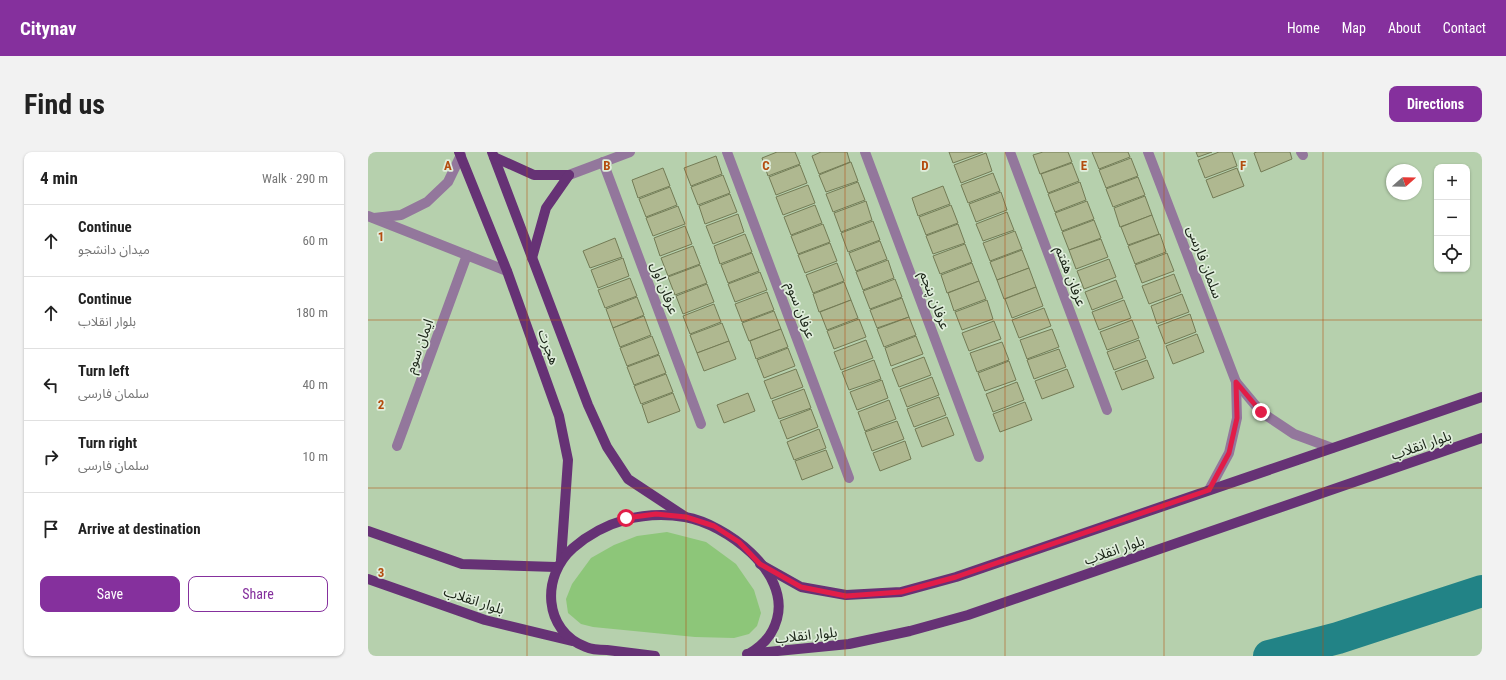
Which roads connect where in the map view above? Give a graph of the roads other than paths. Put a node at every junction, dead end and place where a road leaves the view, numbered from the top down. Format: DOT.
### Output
graph roads {
  1 [pos="630,152"];
  2 [pos="727,152"];
  3 [pos="865,152"];
  4 [pos="1010,152"];
  5 [pos="1148,152"];
  6 [pos="460,154"];
  7 [pos="493,154"];
  8 [pos="602,162"];
  9 [pos="569,175"];
  10 [pos="370,217"];
  11 [pos="467,255"];
  12 [pos="532,258"];
  13 [pos="507,271"];
  14 [pos="1236,382"];
  15 [pos="1482,396"];
  16 [pos="1107,410"];
  17 [pos="701,424"];
  18 [pos="1482,438"];
  19 [pos="397,446"];
  20 [pos="1332,448"];
  21 [pos="979,457"];
  22 [pos="849,478"];
  23 [pos="1209,490"];
  24 [pos="686,517"];
  25 [pos="368,531"];
  26 [pos="559,564"];
  27 [pos="760,564"];
  28 [pos="368,579"];
  29 [pos="574,641"];
  30 [pos="744,655"];
  31 [pos="655,656"];
  1 -- 8 [label="street"];
  2 -- 22 [label="street, عرفان سوم"];
  3 -- 21 [label="street, عرفان پنجم"];
  4 -- 16 [label="street, عرفان هفتم"];
  5 -- 14 [label="street, سلمان فارسی"];
  6 -- 10 [label="street"];
  6 -- 13 [label="main road, هجرت"];
  7 -- 9 [label="main road"];
  7 -- 12 [label="main road, هجرت"];
  8 -- 9 [label="street"];
  8 -- 17 [label="street, عرفان اول"];
  9 -- 12 [label="main road"];
  10 -- 11 [label="street"];
  11 -- 13 [label="street"];
  11 -- 19 [label="street, ایمان سوم"];
  12 -- 24 [label="main road, هجرت"];
  13 -- 26 [label="main road, هجرت"];
  14 -- 20 [label="street, سلمان فارسی"];
  14 -- 23 [label="street, سلمان فارسی"];
  15 -- 20 [label="main road, بلوار انقلاب"];
  18 -- 30 [label="main road, بلوار انقلاب"];
  20 -- 23 [label="main road, بلوار انقلاب"];
  23 -- 27 [label="main road, بلوار انقلاب"];
  24 -- 26 [label="main road"];
  24 -- 27 [label="main road"];
  25 -- 26 [label="main road"];
  26 -- 29 [label="main road, هجرت"];
  27 -- 30 [label="main road"];
  28 -- 29 [label="main road, بلوار انقلاب"];
  29 -- 31 [label="main road"];
}
